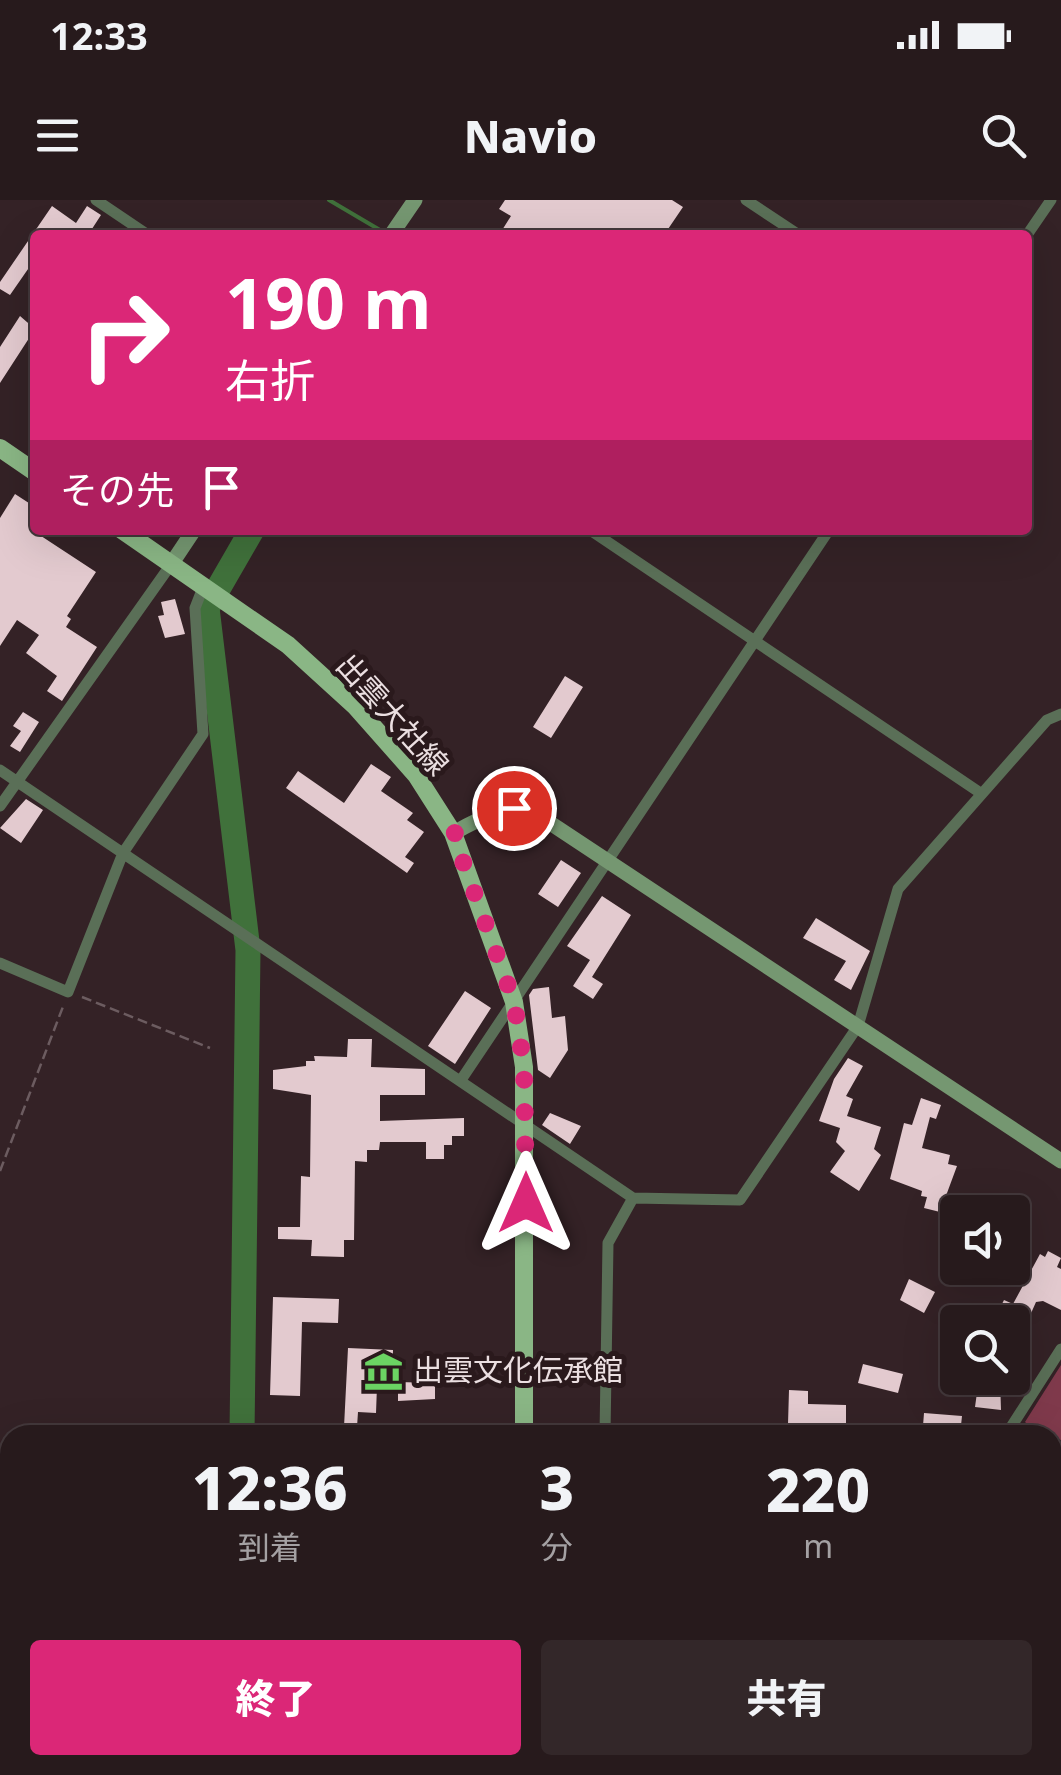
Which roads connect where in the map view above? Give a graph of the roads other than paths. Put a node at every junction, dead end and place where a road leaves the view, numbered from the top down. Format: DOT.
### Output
graph roads {
  1 [pos="96,200"];
  2 [pos="415,200"];
  3 [pos="746,200"];
  4 [pos="1051,200"];
  5 [pos="141,230"];
  6 [pos="394,230"];
  7 [pos="791,230"];
  8 [pos="1030,230"];
  9 [pos="0,448"];
  10 [pos="30,469"];
  11 [pos="130,535"];
  12 [pos="191,535"];
  13 [pos="597,535"];
  14 [pos="826,535"];
  15 [pos="172,563"];
  16 [pos="205,586"];
  17 [pos="756,642"];
  18 [pos="1061,714"];
  19 [pos="0,770"];
  20 [pos="17,782"];
  21 [pos="979,792"];
  22 [pos="0,806"];
  23 [pos="453,834"];
  24 [pos="123,852"];
  25 [pos="608,860"];
  26 [pos="0,964"];
  27 [pos="514,1002"];
  28 [pos="858,1026"];
  29 [pos="461,1080"];
  30 [pos="526,1125"];
  31 [pos="1061,1160"];
  32 [pos="634,1198"];
  33 [pos="1061,1349"];
  34 [pos="524,1425"];
  35 [pos="605,1425"];
  36 [pos="1012,1425"];
  1 -- 5 [label="street"];
  2 -- 6 [label="street"];
  3 -- 7 [label="street"];
  4 -- 8 [label="street"];
  9 -- 10 [label="main road"];
  11 -- 15 [label="main road, 出雲大社線"];
  12 -- 15 [label="street"];
  13 -- 17 [label="street"];
  14 -- 17 [label="street"];
  15 -- 16 [label="main road, 出雲大社線"];
  15 -- 20 [label="street"];
  16 -- 23 [label="main road, 出雲大社線"];
  16 -- 24 [label="street"];
  17 -- 21 [label="street"];
  17 -- 25 [label="street"];
  18 -- 21 [label="street"];
  19 -- 20 [label="street"];
  20 -- 22 [label="street"];
  20 -- 24 [label="street"];
  21 -- 28 [label="street"];
  23 -- 25 [label="street"];
  23 -- 27 [label="main road, 出雲大社線"];
  24 -- 26 [label="street"];
  24 -- 29 [label="street"];
  25 -- 27 [label="street"];
  25 -- 28 [label="street"];
  27 -- 29 [label="street"];
  27 -- 30 [label="main road, 出雲大社線"];
  28 -- 31 [label="street"];
  28 -- 32 [label="street"];
  29 -- 30 [label="street"];
  30 -- 32 [label="street"];
  30 -- 34 [label="main road, 出雲大社線"];
  32 -- 35 [label="street"];
  33 -- 36 [label="street"];
}
